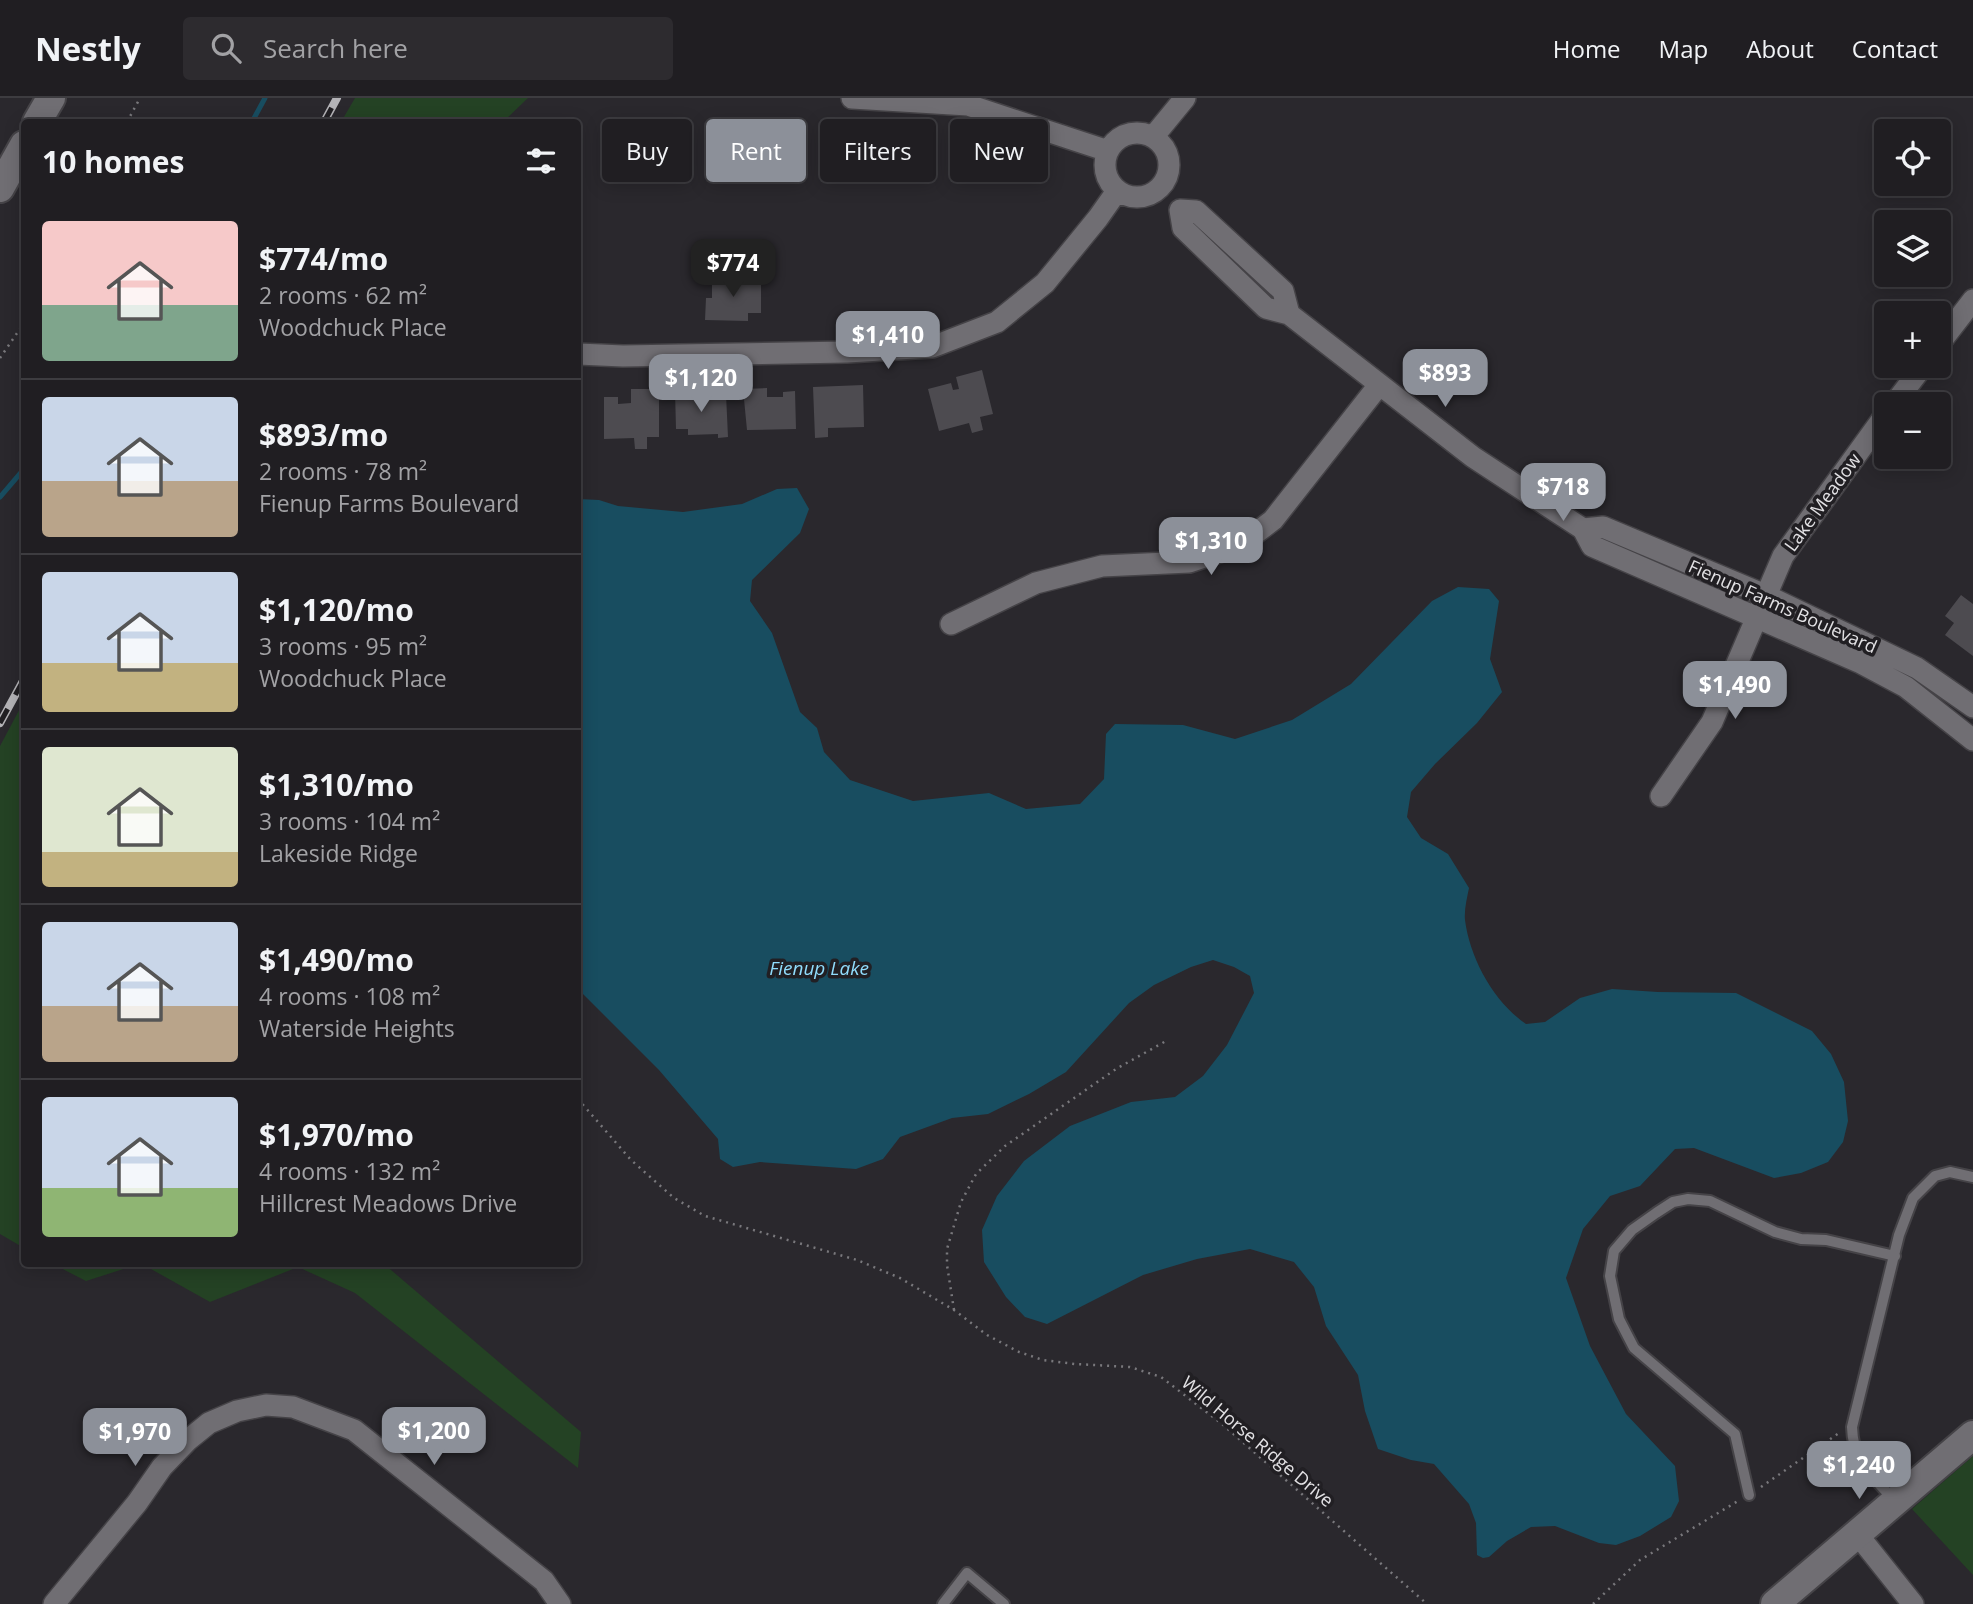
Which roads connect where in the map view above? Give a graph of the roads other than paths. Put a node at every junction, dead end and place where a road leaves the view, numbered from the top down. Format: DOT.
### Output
graph roads {
  1 [pos="51,98"];
  2 [pos="852,98"];
  3 [pos="1185,98"];
  4 [pos="39,119"];
  5 [pos="1153,137"];
  6 [pos="21,150"];
  7 [pos="1108,151"];
  8 [pos="0,188"];
  9 [pos="1158,190"];
  10 [pos="1117,191"];
  11 [pos="1973,300"];
  12 [pos="1951,328"];
  13 [pos="581,354"];
  14 [pos="1914,378"];
  15 [pos="1379,385"];
  16 [pos="1903,392"];
  17 [pos="1874,431"];
  18 [pos="1583,529"];
  19 [pos="1765,595"];
  20 [pos="1756,617"];
  21 [pos="951,624"];
  22 [pos="1973,707"];
  23 [pos="1972,738"];
  24 [pos="1661,796"];
  25 [pos="1973,1177"];
  26 [pos="1895,1256"];
  27 [pos="1973,1435"];
  28 [pos="1749,1495"];
  29 [pos="1895,1501"];
  30 [pos="1858,1535"];
  31 [pos="54,1604"];
  32 [pos="560,1604"];
  33 [pos="943,1604"];
  34 [pos="1004,1604"];
  35 [pos="1775,1604"];
  36 [pos="1913,1604"];
  1 -- 4 [label="main road"];
  2 -- 7 [label="street"];
  3 -- 5 [label="street"];
  5 -- 7 [label="street"];
  5 -- 9 [label="street"];
  6 -- 8 [label="main road"];
  7 -- 10 [label="street"];
  9 -- 10 [label="street"];
  9 -- 15 [label="street, Fienup Farms Boulevard"];
  10 -- 13 [label="street"];
  11 -- 12 [label="street"];
  14 -- 16 [label="street"];
  15 -- 18 [label="street, Fienup Farms Boulevard"];
  15 -- 21 [label="street"];
  17 -- 19 [label="street, Lake Meadow"];
  18 -- 19 [label="street, Fienup Farms Boulevard"];
  18 -- 20 [label="street, Fienup Farms Boulevard"];
  19 -- 20 [label="street, Lake Meadow"];
  19 -- 22 [label="street, Fienup Farms Boulevard"];
  20 -- 23 [label="street, Fienup Farms Boulevard"];
  20 -- 24 [label="street, Lake Meadow"];
  25 -- 26 [label="lane"];
  26 -- 28 [label="lane"];
  26 -- 29 [label="lane"];
  27 -- 29 [label="main road"];
  29 -- 30 [label="main road"];
  30 -- 35 [label="main road"];
  30 -- 36 [label="street"];
  31 -- 32 [label="street"];
  33 -- 34 [label="lane"];
}
